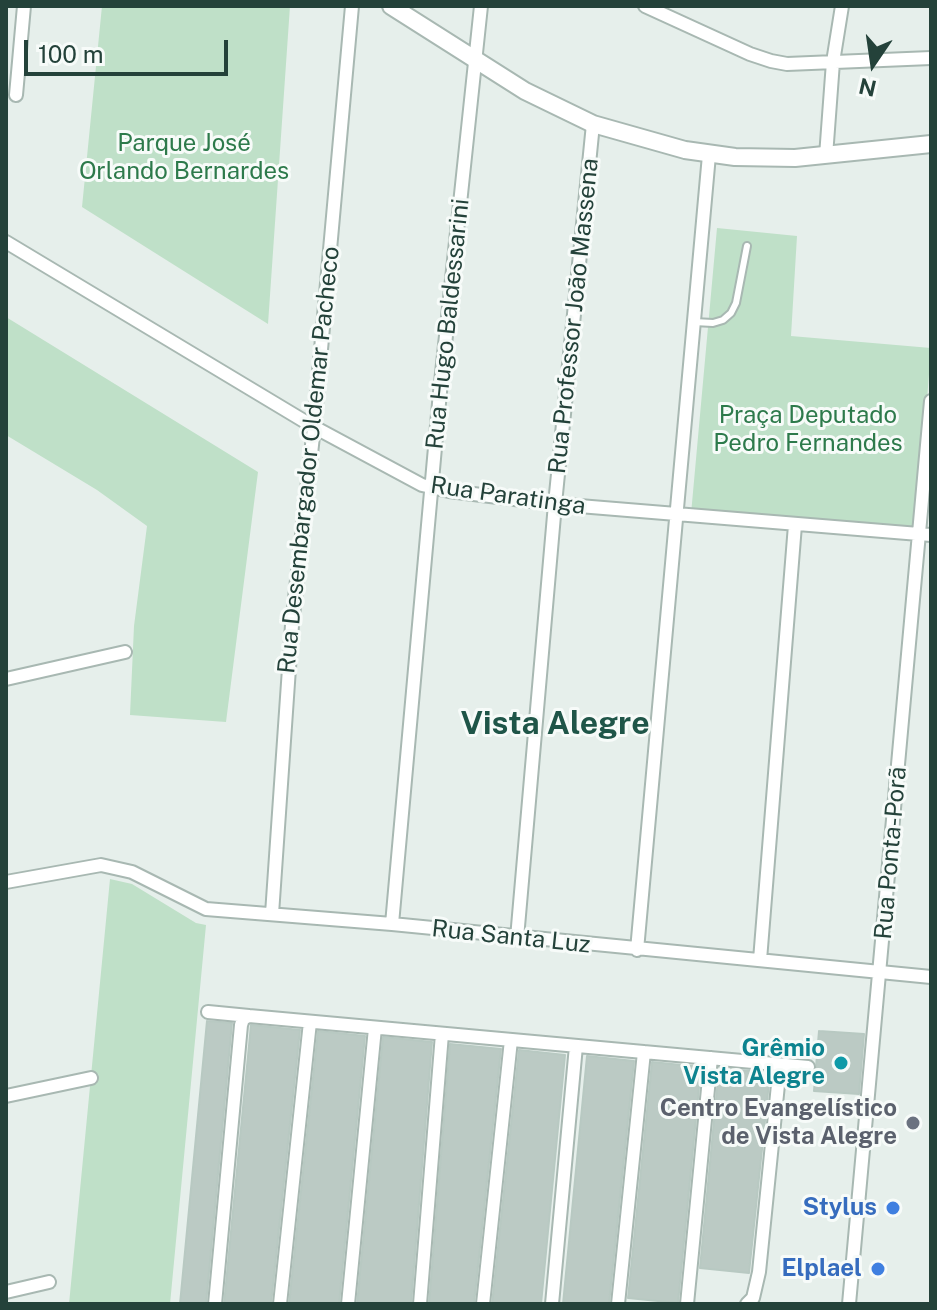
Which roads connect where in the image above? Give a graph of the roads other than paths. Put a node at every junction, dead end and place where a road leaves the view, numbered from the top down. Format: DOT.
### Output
graph roads {
  1 [pos="24,6"];
  2 [pos="352,6"];
  3 [pos="391,6"];
  4 [pos="481,6"];
  5 [pos="645,6"];
  6 [pos="842,6"];
  7 [pos="931,58"];
  8 [pos="475,59"];
  9 [pos="833,62"];
  10 [pos="16,95"];
  11 [pos="593,124"];
  12 [pos="931,144"];
  13 [pos="709,155"];
  14 [pos="826,156"];
  15 [pos="6,242"];
  16 [pos="747,246"];
  17 [pos="694,322"];
  18 [pos="931,401"];
  19 [pos="314,427"];
  20 [pos="432,488"];
  21 [pos="555,504"];
  22 [pos="677,516"];
  23 [pos="795,525"];
  24 [pos="926,535"];
  25 [pos="125,652"];
  26 [pos="6,679"];
  27 [pos="6,882"];
  28 [pos="272,914"];
  29 [pos="392,924"];
  30 [pos="517,938"];
  31 [pos="637,950"];
  32 [pos="760,960"];
  33 [pos="881,972"];
  34 [pos="931,977"];
  35 [pos="208,1012"];
  36 [pos="245,1021"];
  37 [pos="310,1022"];
  38 [pos="375,1028"];
  39 [pos="442,1034"];
  40 [pos="511,1040"];
  41 [pos="576,1046"];
  42 [pos="644,1052"];
  43 [pos="711,1058"];
  44 [pos="780,1065"];
  45 [pos="808,1067"];
  46 [pos="91,1078"];
  47 [pos="6,1096"];
  48 [pos="49,1282"];
  49 [pos="6,1292"];
  50 [pos="215,1304"];
  51 [pos="280,1304"];
  52 [pos="348,1304"];
  53 [pos="420,1304"];
  54 [pos="483,1304"];
  55 [pos="552,1304"];
  56 [pos="618,1304"];
  57 [pos="687,1304"];
  58 [pos="747,1304"];
  59 [pos="849,1304"];
  1 -- 10 [label="street"];
  2 -- 19 [label="street, Rua Desembargador Oldemar Pacheco"];
  3 -- 8 [label="street"];
  4 -- 8 [label="street, Rua Hugo Baldessarini"];
  5 -- 9 [label="street"];
  6 -- 9 [label="street"];
  7 -- 9 [label="street"];
  8 -- 11 [label="street"];
  8 -- 20 [label="street, Rua Hugo Baldessarini"];
  9 -- 14 [label="street"];
  11 -- 13 [label="street"];
  11 -- 21 [label="street, Rua Professor João Massena"];
  12 -- 14 [label="street"];
  13 -- 14 [label="street"];
  13 -- 17 [label="street"];
  15 -- 19 [label="street, Rua Paratinga"];
  16 -- 17 [label="lane"];
  17 -- 22 [label="street"];
  18 -- 24 [label="street, Rua Ponta-Porã"];
  19 -- 20 [label="street, Rua Paratinga"];
  19 -- 28 [label="street, Rua Desembargador Oldemar Pacheco"];
  20 -- 21 [label="street, Rua Paratinga"];
  20 -- 29 [label="street, Rua Hugo Baldessarini"];
  21 -- 22 [label="street, Rua Paratinga"];
  21 -- 30 [label="street, Rua Professor João Massena"];
  22 -- 23 [label="street, Rua Paratinga"];
  22 -- 31 [label="street"];
  23 -- 24 [label="street, Rua Paratinga"];
  23 -- 32 [label="street"];
  24 -- 33 [label="street, Rua Ponta-Porã"];
  25 -- 26 [label="street"];
  27 -- 28 [label="street, Rua Santa Luz"];
  28 -- 29 [label="street, Rua Santa Luz"];
  29 -- 30 [label="street, Rua Santa Luz"];
  30 -- 31 [label="street, Rua Santa Luz"];
  31 -- 32 [label="street, Rua Santa Luz"];
  32 -- 33 [label="street, Rua Santa Luz"];
  33 -- 34 [label="street, Rua Santa Luz"];
  33 -- 59 [label="street, Rua Ponta-Porã"];
  35 -- 36 [label="street"];
  36 -- 37 [label="street"];
  36 -- 50 [label="street"];
  37 -- 38 [label="street"];
  37 -- 51 [label="street"];
  38 -- 39 [label="street"];
  38 -- 52 [label="street"];
  39 -- 40 [label="street"];
  39 -- 53 [label="street"];
  40 -- 41 [label="street"];
  40 -- 54 [label="street"];
  41 -- 42 [label="street"];
  41 -- 55 [label="street"];
  42 -- 43 [label="street"];
  42 -- 56 [label="street"];
  43 -- 44 [label="street"];
  43 -- 57 [label="street"];
  44 -- 45 [label="street"];
  44 -- 58 [label="street"];
  46 -- 47 [label="street"];
  48 -- 49 [label="street"];
}
